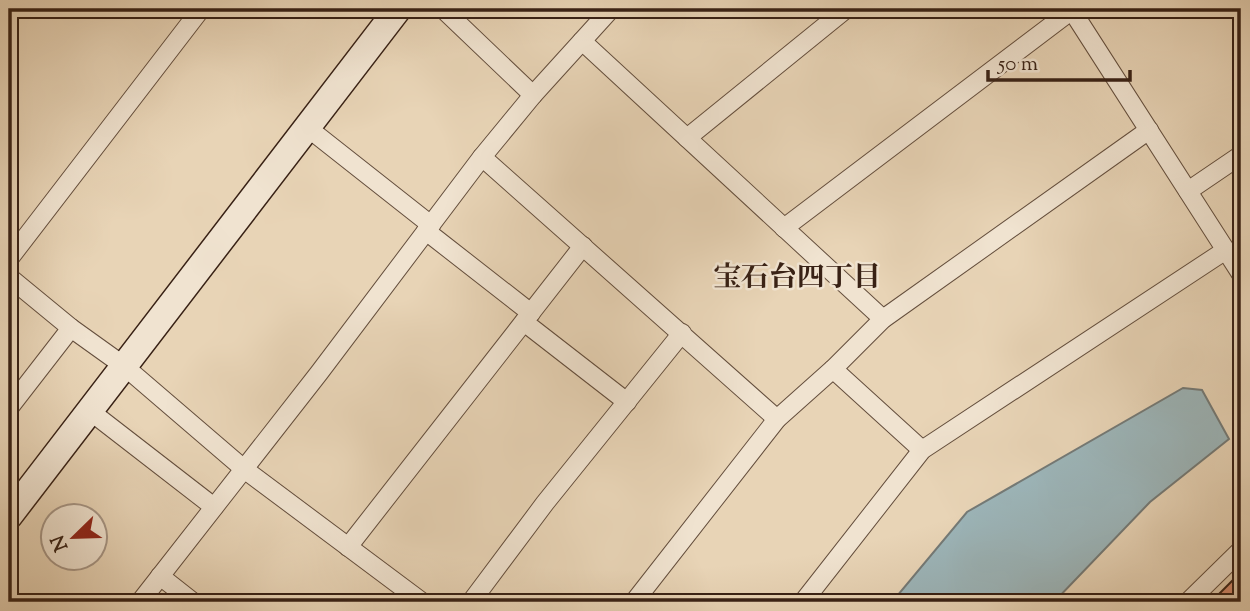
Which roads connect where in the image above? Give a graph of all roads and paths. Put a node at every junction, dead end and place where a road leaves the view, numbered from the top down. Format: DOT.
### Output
graph roads {
  1 [pos="13,9"];
  2 [pos="201,9"];
  3 [pos="398,9"];
  4 [pos="443,9"];
  5 [pos="611,9"];
  6 [pos="846,9"];
  7 [pos="1072,10"];
  8 [pos="9,14"];
  9 [pos="582,41"];
  10 [pos="533,95"];
  11 [pos="308,128"];
  12 [pos="1150,130"];
  13 [pos="687,138"];
  14 [pos="1241,155"];
  15 [pos="482,157"];
  16 [pos="1188,191"];
  17 [pos="428,228"];
  18 [pos="784,228"];
  19 [pos="583,246"];
  20 [pos="1226,250"];
  21 [pos="9,259"];
  22 [pos="1241,274"];
  23 [pos="9,277"];
  24 [pos="528,317"];
  25 [pos="883,319"];
  26 [pos="71,328"];
  27 [pos="682,333"];
  28 [pos="124,366"];
  29 [pos="833,369"];
  30 [pos="626,402"];
  31 [pos="9,408"];
  32 [pos="90,411"];
  33 [pos="777,419"];
  34 [pos="922,450"];
  35 [pos="244,469"];
  36 [pos="214,507"];
  37 [pos="9,516"];
  38 [pos="348,547"];
  39 [pos="1241,550"];
  40 [pos="160,576"];
  41 [pos="140,602"];
  42 [pos="193,602"];
  43 [pos="422,602"];
  44 [pos="471,602"];
  45 [pos="634,602"];
  46 [pos="803,602"];
  47 [pos="1188,602"];
  1 -- 8 [label="street"];
  2 -- 21 [label="street"];
  3 -- 11 [label="street"];
  4 -- 10 [label="street"];
  5 -- 9 [label="street"];
  6 -- 13 [label="street"];
  7 -- 12 [label="street"];
  7 -- 18 [label="street"];
  9 -- 10 [label="street"];
  9 -- 13 [label="street"];
  10 -- 15 [label="street"];
  11 -- 17 [label="street"];
  11 -- 28 [label="street"];
  12 -- 16 [label="street"];
  12 -- 25 [label="street"];
  13 -- 18 [label="street"];
  14 -- 16 [label="street"];
  15 -- 17 [label="street"];
  15 -- 19 [label="street"];
  16 -- 20 [label="street"];
  17 -- 24 [label="street"];
  17 -- 35 [label="street"];
  18 -- 25 [label="street"];
  19 -- 24 [label="street"];
  19 -- 27 [label="street"];
  20 -- 22 [label="street"];
  20 -- 34 [label="street"];
  23 -- 26 [label="street"];
  24 -- 30 [label="street"];
  24 -- 38 [label="street"];
  25 -- 29 [label="street"];
  26 -- 28 [label="street"];
  26 -- 31 [label="street"];
  27 -- 30 [label="street"];
  27 -- 33 [label="street"];
  28 -- 32 [label="street"];
  28 -- 35 [label="street"];
  29 -- 33 [label="street"];
  29 -- 34 [label="street"];
  30 -- 44 [label="street"];
  32 -- 36 [label="street"];
  32 -- 37 [label="street"];
  33 -- 45 [label="street"];
  34 -- 46 [label="street"];
  35 -- 36 [label="street"];
  35 -- 38 [label="street"];
  36 -- 40 [label="street"];
  38 -- 43 [label="street"];
  39 -- 47 [label="street"];
  40 -- 41 [label="street"];
  40 -- 42 [label="street"];
}
